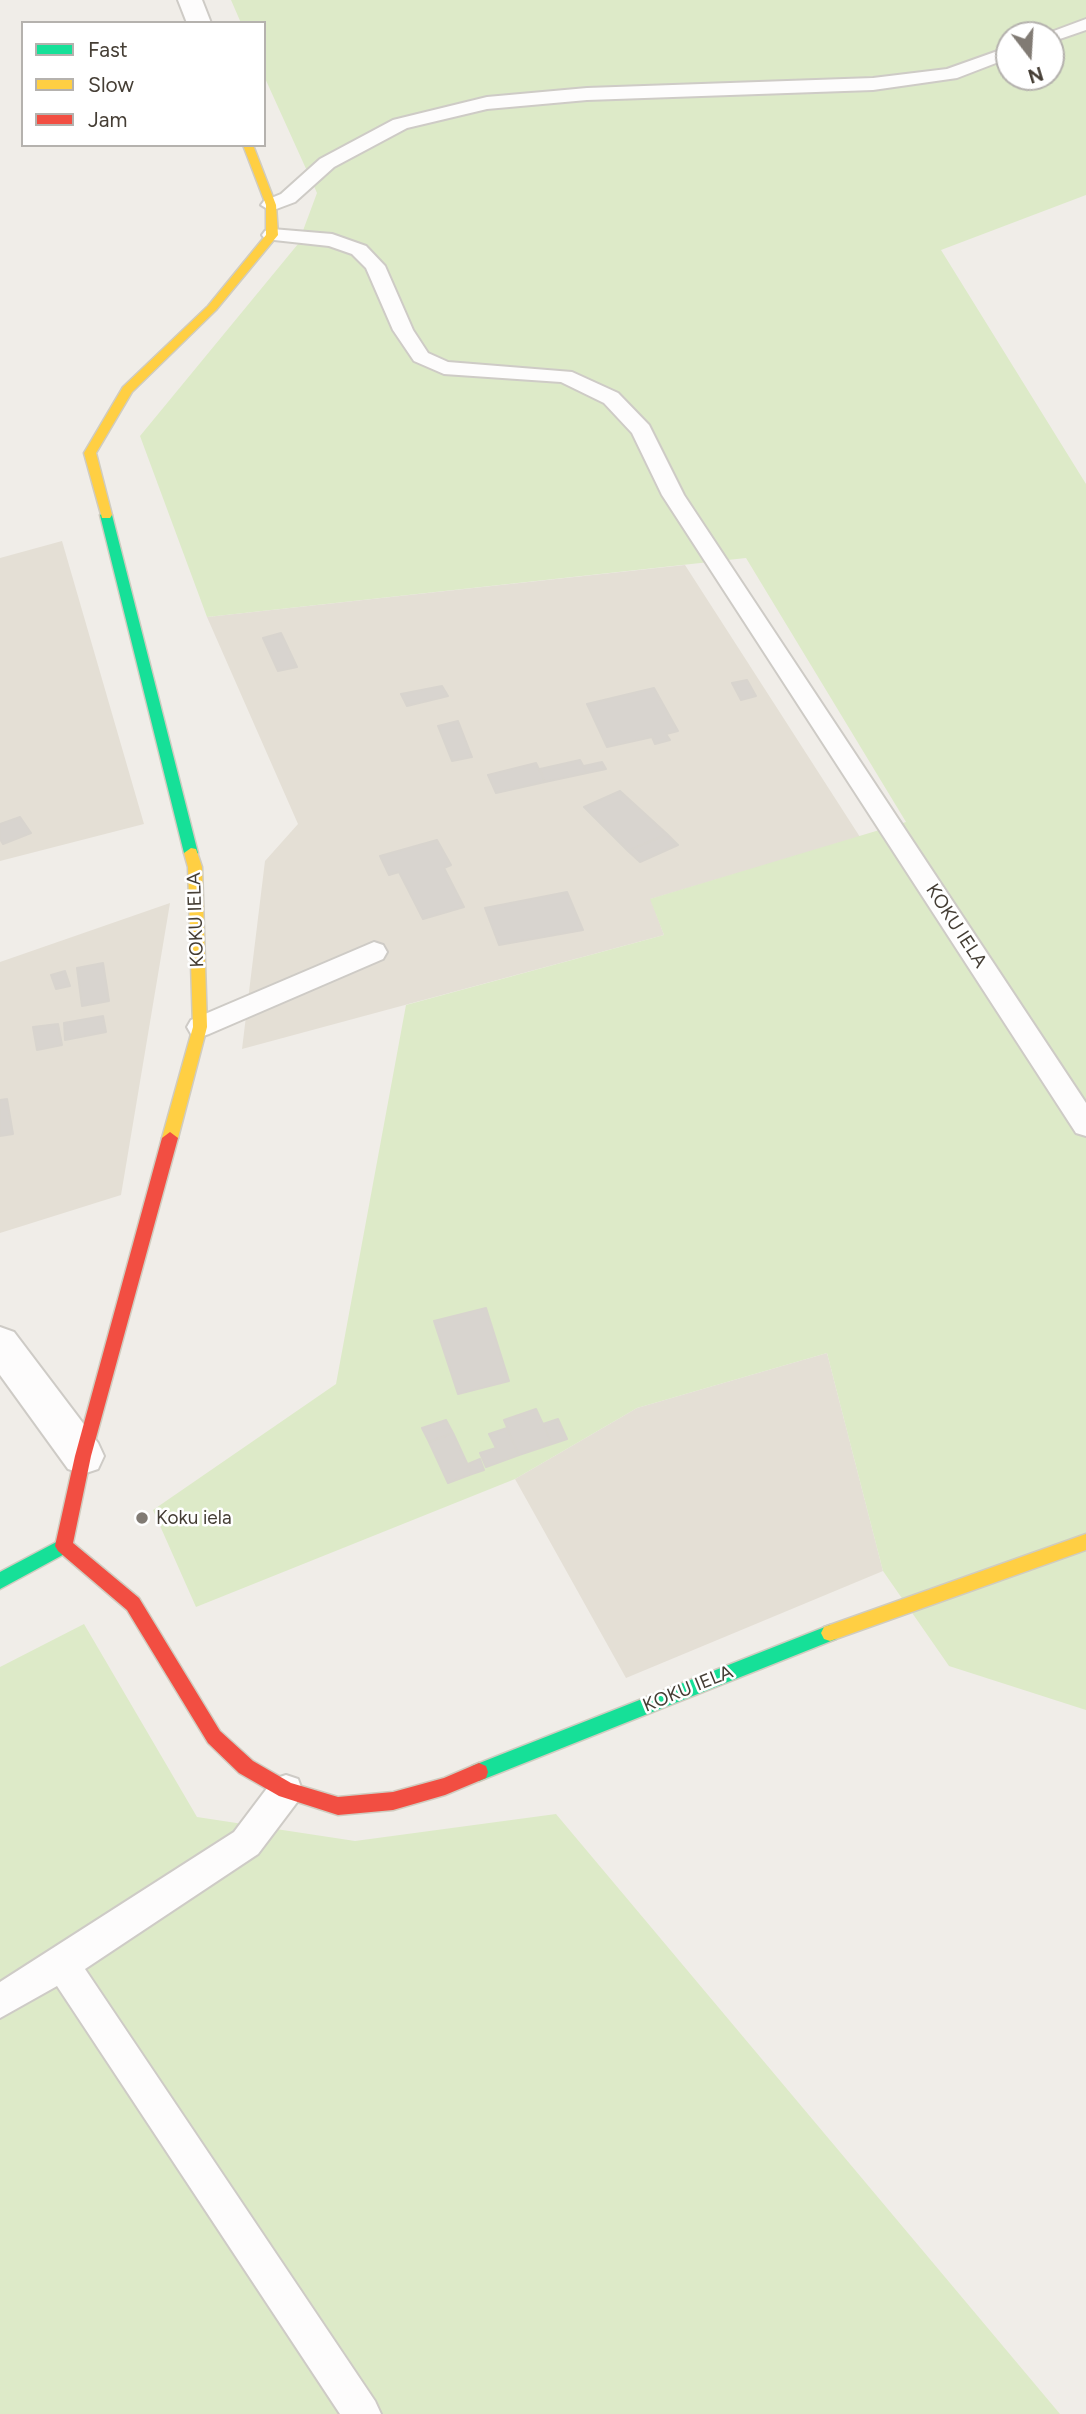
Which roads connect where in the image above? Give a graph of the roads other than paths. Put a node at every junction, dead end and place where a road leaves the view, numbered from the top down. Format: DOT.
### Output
graph roads {
  1 [pos="190,0"];
  2 [pos="199,21"];
  3 [pos="1086,24"];
  4 [pos="1065,32"];
  5 [pos="995,57"];
  6 [pos="249,147"];
  7 [pos="271,205"];
  8 [pos="272,234"];
  9 [pos="373,952"];
  10 [pos="200,1027"];
  11 [pos="1086,1125"];
  12 [pos="0,1344"];
  13 [pos="83,1456"];
  14 [pos="1086,1542"];
  15 [pos="64,1546"];
  16 [pos="0,1581"];
  17 [pos="286,1790"];
  18 [pos="62,1964"];
  19 [pos="0,2001"];
  20 [pos="362,2414"];
  1 -- 2 [label="street"];
  3 -- 4 [label="lane"];
  5 -- 7 [label="lane"];
  6 -- 7 [label="street"];
  7 -- 8 [label="street"];
  8 -- 10 [label="street, KOKU IELA"];
  8 -- 11 [label="lane, KOKU IELA"];
  9 -- 10 [label="lane"];
  10 -- 13 [label="street, KOKU IELA"];
  12 -- 13 [label="street"];
  13 -- 15 [label="street, KOKU IELA"];
  14 -- 17 [label="street, KOKU IELA"];
  15 -- 16 [label="street"];
  15 -- 17 [label="street, KOKU IELA"];
  17 -- 18 [label="lane"];
  18 -- 19 [label="lane"];
  18 -- 20 [label="lane"];
}
